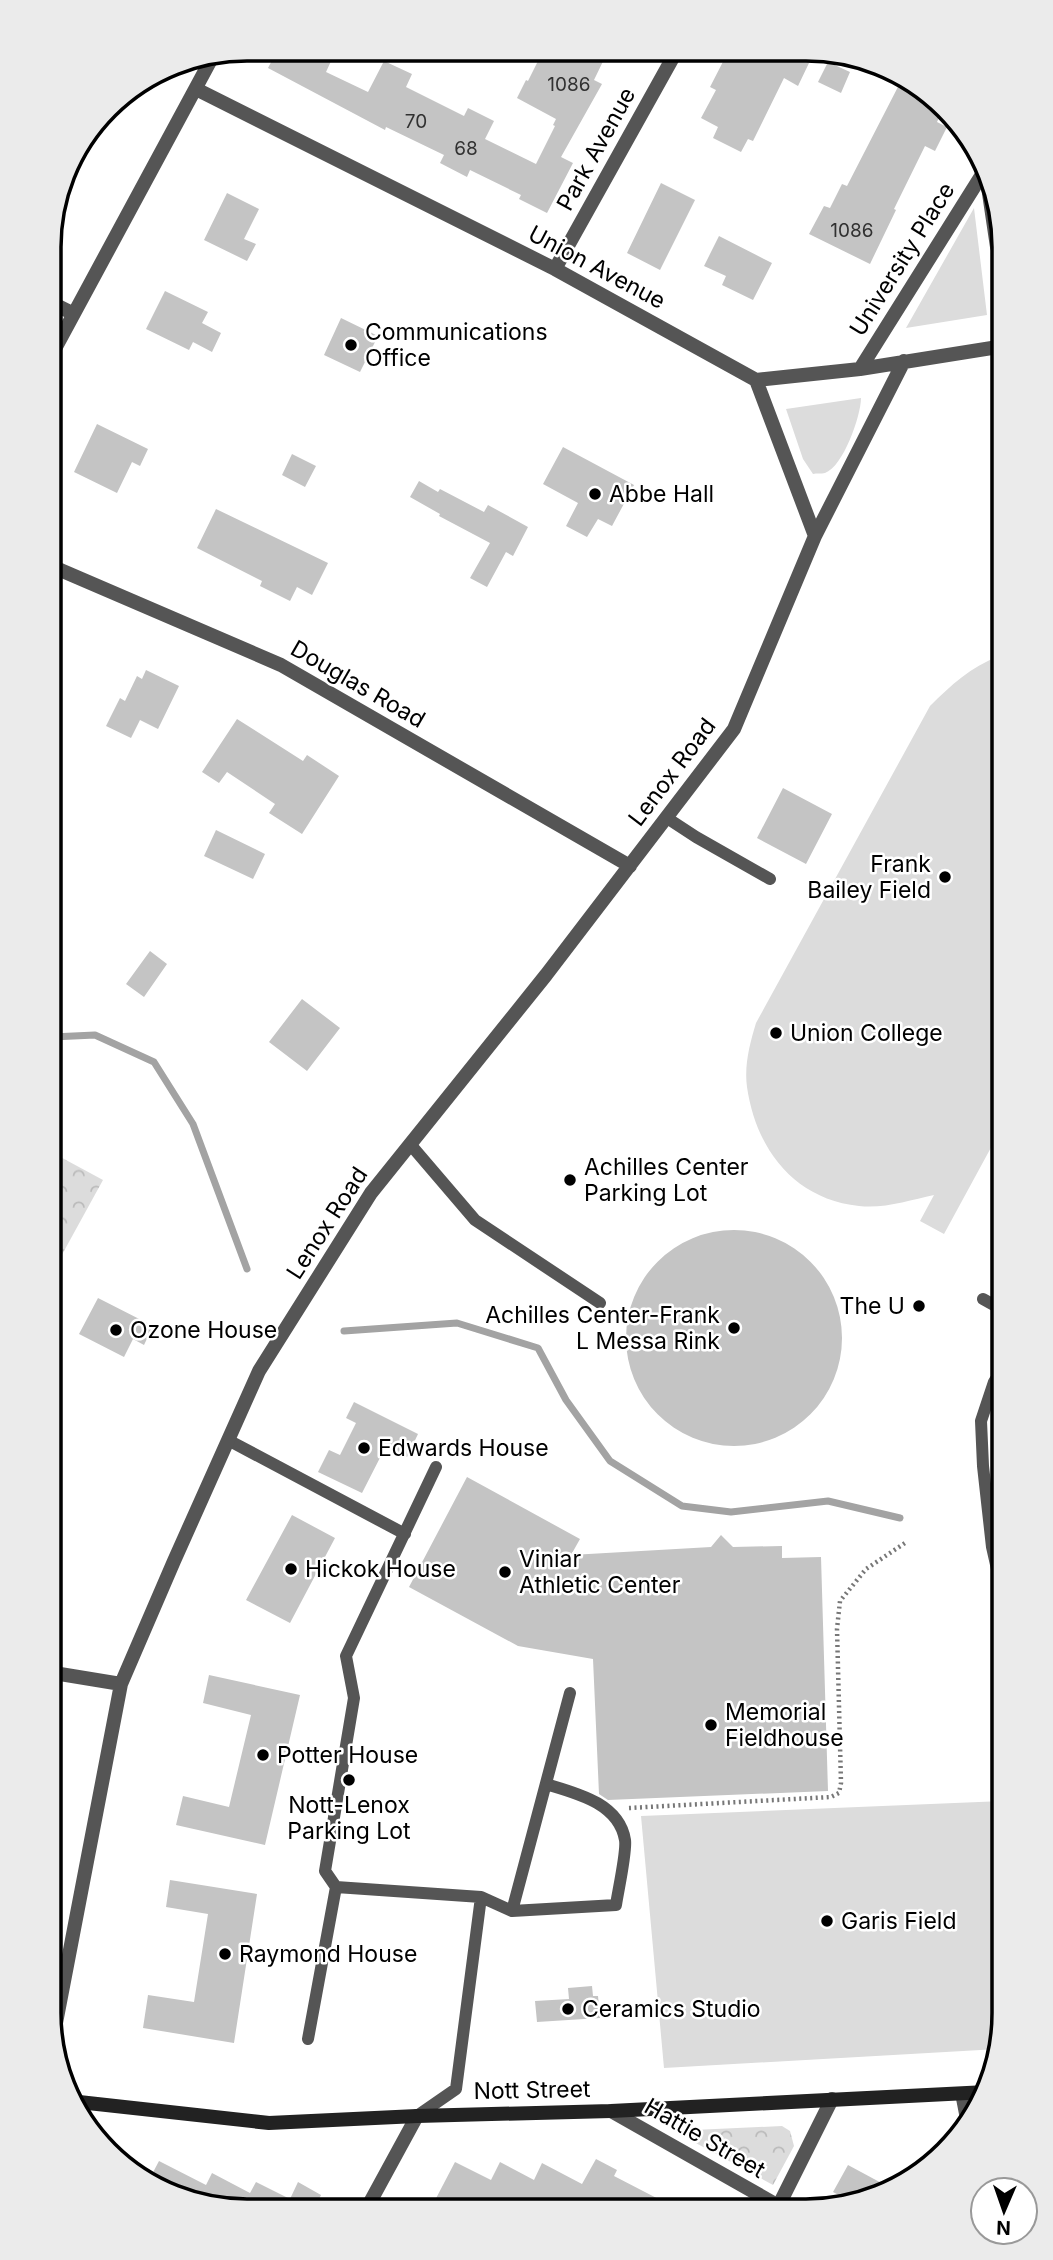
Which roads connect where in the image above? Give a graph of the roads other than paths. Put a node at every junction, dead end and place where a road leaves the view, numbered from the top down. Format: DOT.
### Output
graph roads {
  1 [pos="671,61"];
  2 [pos="208,66"];
  3 [pos="196,89"];
  4 [pos="979,179"];
  5 [pos="555,269"];
  6 [pos="62,308"];
  7 [pos="72,313"];
  8 [pos="62,334"];
  9 [pos="992,348"];
  10 [pos="904,361"];
  11 [pos="860,369"];
  12 [pos="756,380"];
  13 [pos="815,536"];
  14 [pos="62,571"];
  15 [pos="667,818"];
  16 [pos="630,866"];
  17 [pos="770,879"];
  18 [pos="410,1144"];
  19 [pos="983,1299"];
  20 [pos="600,1303"];
  21 [pos="991,1304"];
  22 [pos="991,1390"];
  23 [pos="228,1440"];
  24 [pos="436,1467"];
  25 [pos="991,1507"];
  26 [pos="404,1534"];
  27 [pos="61,1675"];
  28 [pos="121,1684"];
  29 [pos="570,1693"];
  30 [pos="546,1784"];
  31 [pos="336,1887"];
  32 [pos="481,1897"];
  33 [pos="512,1911"];
  34 [pos="61,1997"];
  35 [pos="308,2039"];
  36 [pos="974,2092"];
  37 [pos="961,2093"];
  38 [pos="832,2099"];
  39 [pos="84,2103"];
  40 [pos="964,2109"];
  41 [pos="611,2111"];
  42 [pos="417,2116"];
  43 [pos="372,2199"];
  44 [pos="769,2199"];
  45 [pos="781,2199"];
  1 -- 5 [label="street, Park Avenue"];
  2 -- 3 [label="street"];
  3 -- 5 [label="street, Union Avenue"];
  3 -- 7 [label="street"];
  4 -- 11 [label="street, University Place"];
  5 -- 12 [label="street, Union Avenue"];
  6 -- 7 [label="street"];
  7 -- 8 [label="street"];
  9 -- 10 [label="street"];
  10 -- 11 [label="street"];
  10 -- 13 [label="street, Lenox Road"];
  11 -- 12 [label="street"];
  12 -- 13 [label="street"];
  13 -- 15 [label="street, Lenox Road"];
  14 -- 16 [label="street, Douglas Road"];
  15 -- 16 [label="street, Lenox Road"];
  15 -- 17 [label="lane"];
  16 -- 18 [label="street, Lenox Road"];
  18 -- 20 [label="lane"];
  18 -- 23 [label="street, Lenox Road"];
  19 -- 21 [label="lane"];
  22 -- 25 [label="lane"];
  23 -- 26 [label="lane"];
  23 -- 28 [label="street, Lenox Road"];
  24 -- 26 [label="lane"];
  26 -- 31 [label="lane"];
  27 -- 28 [label="street"];
  28 -- 34 [label="street, Lenox Road"];
  29 -- 30 [label="lane"];
  30 -- 33 [label="lane"];
  30 -- 33 [label="lane"];
  31 -- 32 [label="lane"];
  31 -- 35 [label="lane"];
  32 -- 33 [label="lane"];
  32 -- 42 [label="lane"];
  36 -- 37 [label="main road, Nott Street"];
  37 -- 38 [label="main road, Nott Street"];
  37 -- 40 [label="lane"];
  38 -- 41 [label="main road, Nott Street"];
  38 -- 45 [label="street"];
  39 -- 42 [label="main road, Nott Street"];
  41 -- 42 [label="main road, Nott Street"];
  41 -- 44 [label="street, Hattie Street"];
  42 -- 43 [label="street"];
}
